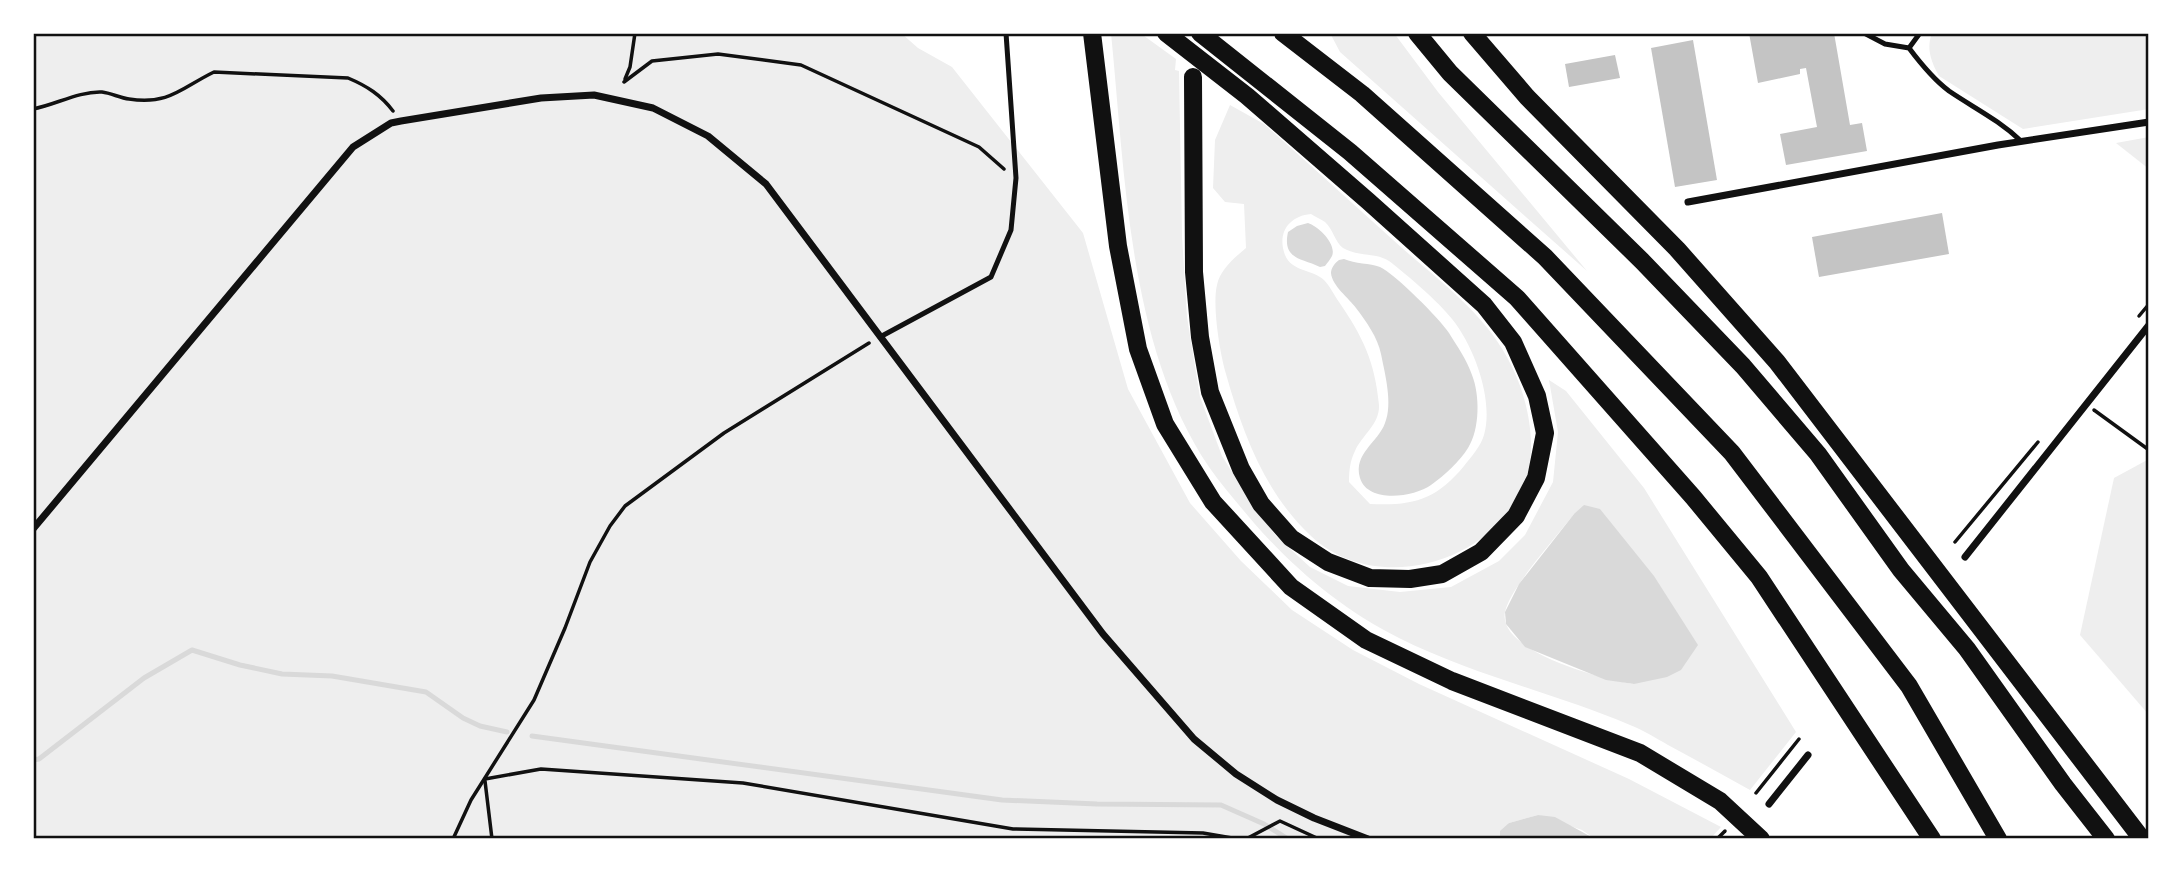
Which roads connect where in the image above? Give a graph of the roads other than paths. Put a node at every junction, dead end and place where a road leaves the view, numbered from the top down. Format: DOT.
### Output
graph roads {
  1 [pos="1006,33"];
  2 [pos="1092,33"];
  3 [pos="1166,33"];
  4 [pos="1200,33"];
  5 [pos="1283,33"];
  6 [pos="1417,33"];
  7 [pos="1472,33"];
  8 [pos="1864,33"];
  9 [pos="1920,33"];
  10 [pos="1909,48"];
  11 [pos="1193,77"];
  12 [pos="2149,122"];
  13 [pos="2021,141"];
  14 [pos="1688,202"];
  15 [pos="2149,325"];
  16 [pos="879,337"];
  17 [pos="33,528"];
  18 [pos="1965,557"];
  19 [pos="1808,755"];
  20 [pos="1769,804"];
  21 [pos="1368,839"];
  22 [pos="1761,839"];
  23 [pos="1932,839"];
  24 [pos="1998,839"];
  25 [pos="2106,839"];
  26 [pos="2142,839"];
  1 -- 16 [label="lane"];
  2 -- 22 [label="highway"];
  3 -- 11 [label="highway"];
  4 -- 23 [label="highway"];
  5 -- 24 [label="highway"];
  6 -- 25 [label="highway"];
  7 -- 26 [label="highway"];
  8 -- 10 [label="lane"];
  9 -- 10 [label="lane"];
  10 -- 13 [label="lane"];
  12 -- 13 [label="street"];
  13 -- 14 [label="street"];
  15 -- 18 [label="street"];
  16 -- 17 [label="street"];
  16 -- 21 [label="street"];
  19 -- 20 [label="street"];
}
